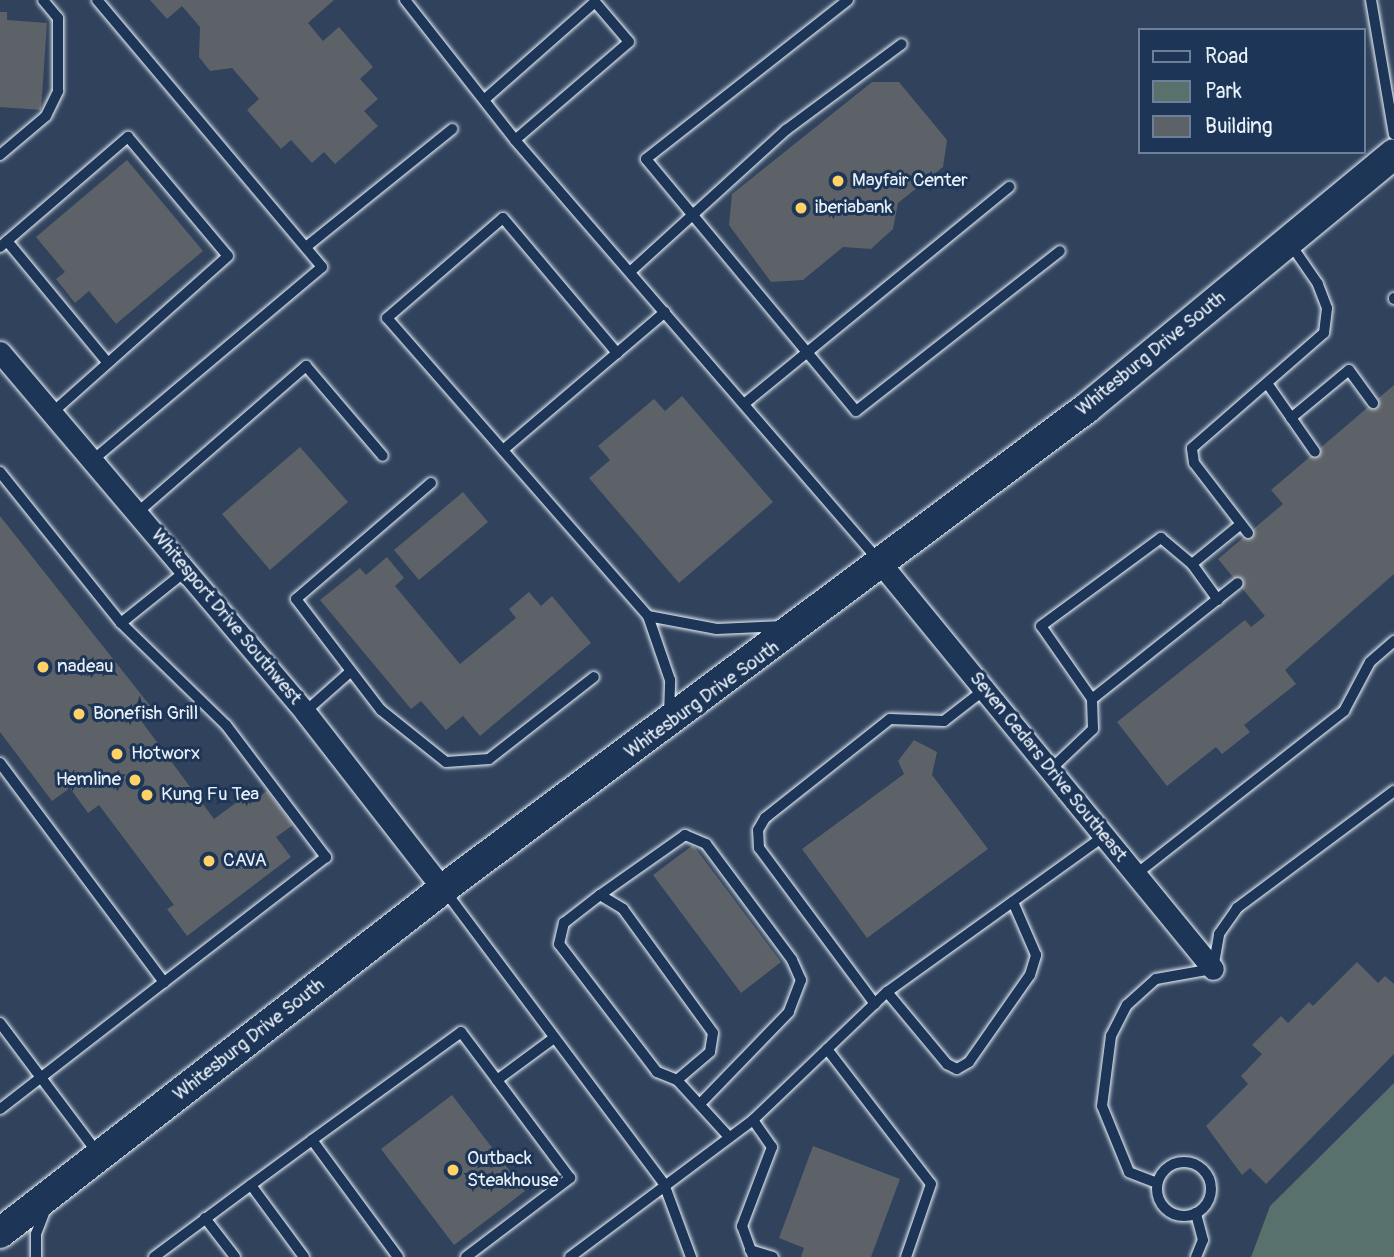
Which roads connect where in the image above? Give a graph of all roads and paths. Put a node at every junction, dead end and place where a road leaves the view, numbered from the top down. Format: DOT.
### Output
graph roads {
  1 [pos="43,0"];
  2 [pos="97,0"];
  3 [pos="405,0"];
  4 [pos="848,0"];
  5 [pos="1374,1"];
  6 [pos="1381,35"];
  7 [pos="902,44"];
  8 [pos="1394,46"];
  9 [pos="485,99"];
  10 [pos="452,129"];
  11 [pos="1394,134"];
  12 [pos="515,140"];
  13 [pos="0,155"];
  14 [pos="1394,155"];
  15 [pos="1009,187"];
  16 [pos="692,215"];
  17 [pos="1289,242"];
  18 [pos="4,244"];
  19 [pos="306,247"];
  20 [pos="1060,251"];
  21 [pos="631,271"];
  22 [pos="665,312"];
  23 [pos="0,352"];
  24 [pos="617,353"];
  25 [pos="807,353"];
  26 [pos="108,363"];
  27 [pos="1269,386"];
  28 [pos="1373,403"];
  29 [pos="744,404"];
  30 [pos="53,412"];
  31 [pos="1291,418"];
  32 [pos="502,450"];
  33 [pos="1315,452"];
  34 [pos="383,456"];
  35 [pos="94,460"];
  36 [pos="0,472"];
  37 [pos="431,484"];
  38 [pos="138,512"];
  39 [pos="1192,564"];
  40 [pos="883,565"];
  41 [pos="186,570"];
  42 [pos="1238,583"];
  43 [pos="1218,600"];
  44 [pos="648,616"];
  45 [pos="121,623"];
  46 [pos="803,625"];
  47 [pos="1394,641"];
  48 [pos="350,672"];
  49 [pos="594,677"];
  50 [pos="984,690"];
  51 [pos="1093,699"];
  52 [pos="305,712"];
  53 [pos="668,726"];
  54 [pos="0,763"];
  55 [pos="1050,770"];
  56 [pos="1394,791"];
  57 [pos="1104,836"];
  58 [pos="1135,875"];
  59 [pos="443,889"];
  60 [pos="600,895"];
  61 [pos="1013,902"];
  62 [pos="1213,969"];
  63 [pos="164,982"];
  64 [pos="887,992"];
  65 [pos="875,1004"];
  66 [pos="0,1023"];
  67 [pos="554,1038"];
  68 [pos="827,1049"];
  69 [pos="41,1078"];
  70 [pos="497,1080"];
  71 [pos="677,1080"];
  72 [pos="700,1104"];
  73 [pos="0,1109"];
  74 [pos="753,1120"];
  75 [pos="729,1137"];
  76 [pos="312,1140"];
  77 [pos="101,1157"];
  78 [pos="1157,1183"];
  79 [pos="664,1184"];
  80 [pos="251,1185"];
  81 [pos="52,1194"];
  82 [pos="1196,1213"];
  83 [pos="205,1219"];
  84 [pos="0,1233"];
  85 [pos="751,1254"];
  86 [pos="36,1257"];
  87 [pos="154,1257"];
  88 [pos="235,1257"];
  89 [pos="304,1257"];
  90 [pos="398,1257"];
  91 [pos="466,1257"];
  92 [pos="570,1257"];
  93 [pos="691,1257"];
  94 [pos="773,1257"];
  95 [pos="906,1257"];
  96 [pos="1196,1257"];
  1 -- 13 [label="lane"];
  2 -- 19 [label="lane"];
  3 -- 9 [label="lane"];
  4 -- 16 [label="lane"];
  5 -- 6 [label="lane"];
  6 -- 8 [label="lane"];
  6 -- 11 [label="lane"];
  7 -- 16 [label="lane"];
  9 -- 12 [label="lane"];
  9 -- 12 [label="lane"];
  10 -- 19 [label="lane"];
  12 -- 21 [label="lane"];
  14 -- 17 [label="main road, Whitesburg Drive South"];
  15 -- 25 [label="lane"];
  16 -- 21 [label="lane"];
  16 -- 25 [label="lane"];
  17 -- 27 [label="lane"];
  17 -- 40 [label="main road, Whitesburg Drive South"];
  18 -- 26 [label="lane"];
  18 -- 26 [label="lane"];
  19 -- 35 [label="lane"];
  20 -- 25 [label="lane"];
  21 -- 22 [label="lane"];
  22 -- 24 [label="lane"];
  22 -- 29 [label="lane"];
  23 -- 30 [label="street, Whitesport Drive Southwest"];
  24 -- 32 [label="lane"];
  24 -- 32 [label="lane"];
  25 -- 29 [label="lane"];
  26 -- 30 [label="lane"];
  27 -- 31 [label="lane"];
  27 -- 39 [label="lane"];
  28 -- 31 [label="lane"];
  29 -- 40 [label="lane"];
  30 -- 35 [label="street, Whitesport Drive Southwest"];
  31 -- 33 [label="lane"];
  32 -- 44 [label="lane"];
  34 -- 38 [label="lane"];
  35 -- 38 [label="street, Whitesport Drive Southwest"];
  36 -- 45 [label="lane"];
  37 -- 48 [label="lane"];
  38 -- 41 [label="street, Whitesport Drive Southwest"];
  39 -- 43 [label="lane"];
  39 -- 51 [label="lane"];
  40 -- 46 [label="main road, Whitesburg Drive South"];
  40 -- 50 [label="street, Seven Cedars Drive Southeast"];
  41 -- 45 [label="lane"];
  41 -- 52 [label="street, Whitesport Drive Southwest"];
  42 -- 43 [label="lane"];
  43 -- 51 [label="lane"];
  44 -- 46 [label="lane"];
  44 -- 53 [label="lane"];
  45 -- 63 [label="lane"];
  46 -- 53 [label="main road, Whitesburg Drive South"];
  47 -- 58 [label="lane"];
  48 -- 49 [label="lane"];
  48 -- 52 [label="lane"];
  50 -- 55 [label="street, Seven Cedars Drive Southeast"];
  50 -- 65 [label="lane"];
  51 -- 55 [label="lane"];
  52 -- 59 [label="street, Whitesport Drive Southwest"];
  53 -- 59 [label="main road, Whitesburg Drive South"];
  54 -- 63 [label="lane"];
  55 -- 57 [label="street, Seven Cedars Drive Southeast"];
  56 -- 62 [label="lane"];
  57 -- 58 [label="street, Seven Cedars Drive Southeast"];
  57 -- 61 [label="lane"];
  58 -- 62 [label="street, Seven Cedars Drive Southeast"];
  59 -- 67 [label="lane"];
  59 -- 77 [label="main road, Whitesburg Drive South"];
  60 -- 71 [label="lane"];
  60 -- 71 [label="lane"];
  60 -- 72 [label="lane"];
  61 -- 64 [label="lane"];
  61 -- 64 [label="lane"];
  62 -- 78 [label="lane"];
  63 -- 69 [label="lane"];
  64 -- 65 [label="lane"];
  65 -- 68 [label="lane"];
  66 -- 69 [label="lane"];
  67 -- 70 [label="lane"];
  67 -- 79 [label="lane"];
  68 -- 74 [label="lane"];
  68 -- 95 [label="lane"];
  69 -- 73 [label="lane"];
  69 -- 77 [label="lane"];
  70 -- 76 [label="lane"];
  70 -- 91 [label="lane"];
  71 -- 72 [label="lane"];
  72 -- 75 [label="lane"];
  74 -- 75 [label="lane"];
  74 -- 85 [label="lane"];
  75 -- 79 [label="lane"];
  76 -- 80 [label="lane"];
  76 -- 90 [label="lane"];
  77 -- 81 [label="main road, Whitesburg Drive South"];
  78 -- 82 [label="lane"];
  78 -- 82 [label="lane"];
  79 -- 92 [label="lane"];
  79 -- 93 [label="lane"];
  80 -- 83 [label="lane"];
  80 -- 89 [label="lane"];
  81 -- 84 [label="main road, Whitesburg Drive South"];
  81 -- 86 [label="lane"];
  82 -- 96 [label="lane"];
  83 -- 87 [label="lane"];
  83 -- 88 [label="lane"];
  85 -- 94 [label="lane"];
}
